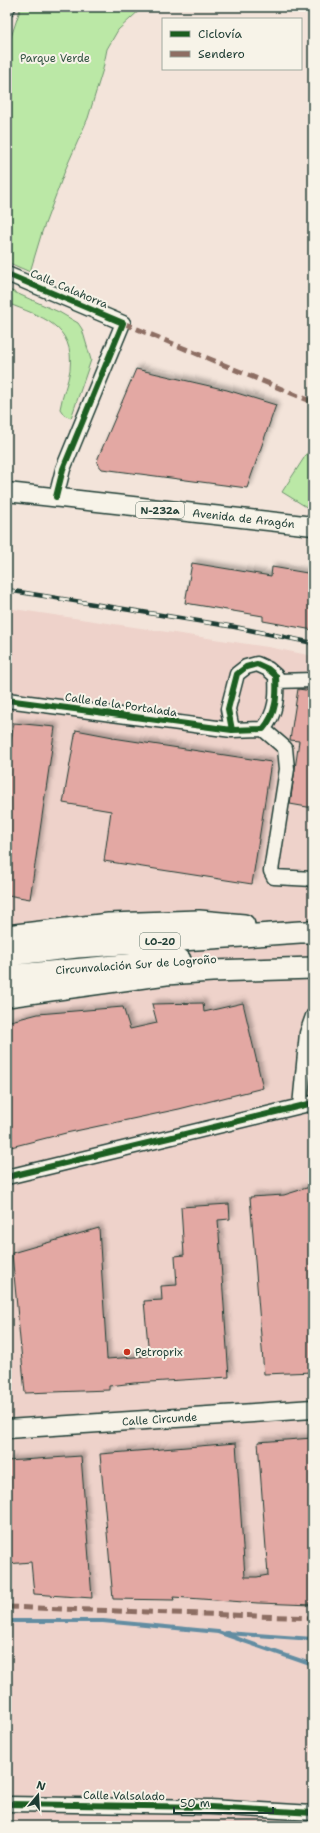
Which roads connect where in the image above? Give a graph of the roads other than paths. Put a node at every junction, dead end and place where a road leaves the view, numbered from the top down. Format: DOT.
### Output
graph roads {
  1 [pos="7,274"];
  2 [pos="7,492"];
  3 [pos="56,497"];
  4 [pos="313,526"];
  5 [pos="313,680"];
  6 [pos="276,681"];
  7 [pos="7,700"];
  8 [pos="264,729"];
  9 [pos="232,730"];
  10 [pos="313,879"];
  11 [pos="307,932"];
  12 [pos="7,936"];
  13 [pos="7,955"];
  14 [pos="313,958"];
  15 [pos="313,968"];
  16 [pos="7,976"];
  17 [pos="7,996"];
  18 [pos="313,1016"];
  19 [pos="306,1105"];
  20 [pos="7,1177"];
  21 [pos="313,1409"];
  22 [pos="7,1430"];
  23 [pos="7,1804"];
  24 [pos="313,1813"];
  1 -- 3 [label="street, Calle Calahorra"];
  2 -- 3 [label="main road, Avenida de Aragón / N-232a"];
  3 -- 4 [label="main road, Avenida de Aragón / N-232a"];
  5 -- 6 [label="street"];
  6 -- 8 [label="street"];
  6 -- 9 [label="street"];
  7 -- 9 [label="street, Calle de la Portalada"];
  8 -- 9 [label="street, Calle de la Portalada"];
  8 -- 10 [label="street"];
  11 -- 12 [label="highway"];
  11 -- 13 [label="highway, Circunvalación Sur de Logroño / LO-20"];
  14 -- 16 [label="highway, Circunvalación Sur de Logroño / LO-20"];
  15 -- 17 [label="highway"];
  18 -- 19 [label="street"];
  19 -- 20 [label="street"];
  21 -- 22 [label="main road, Calle Circunde"];
  23 -- 24 [label="street, Calle Valsalado"];
}
